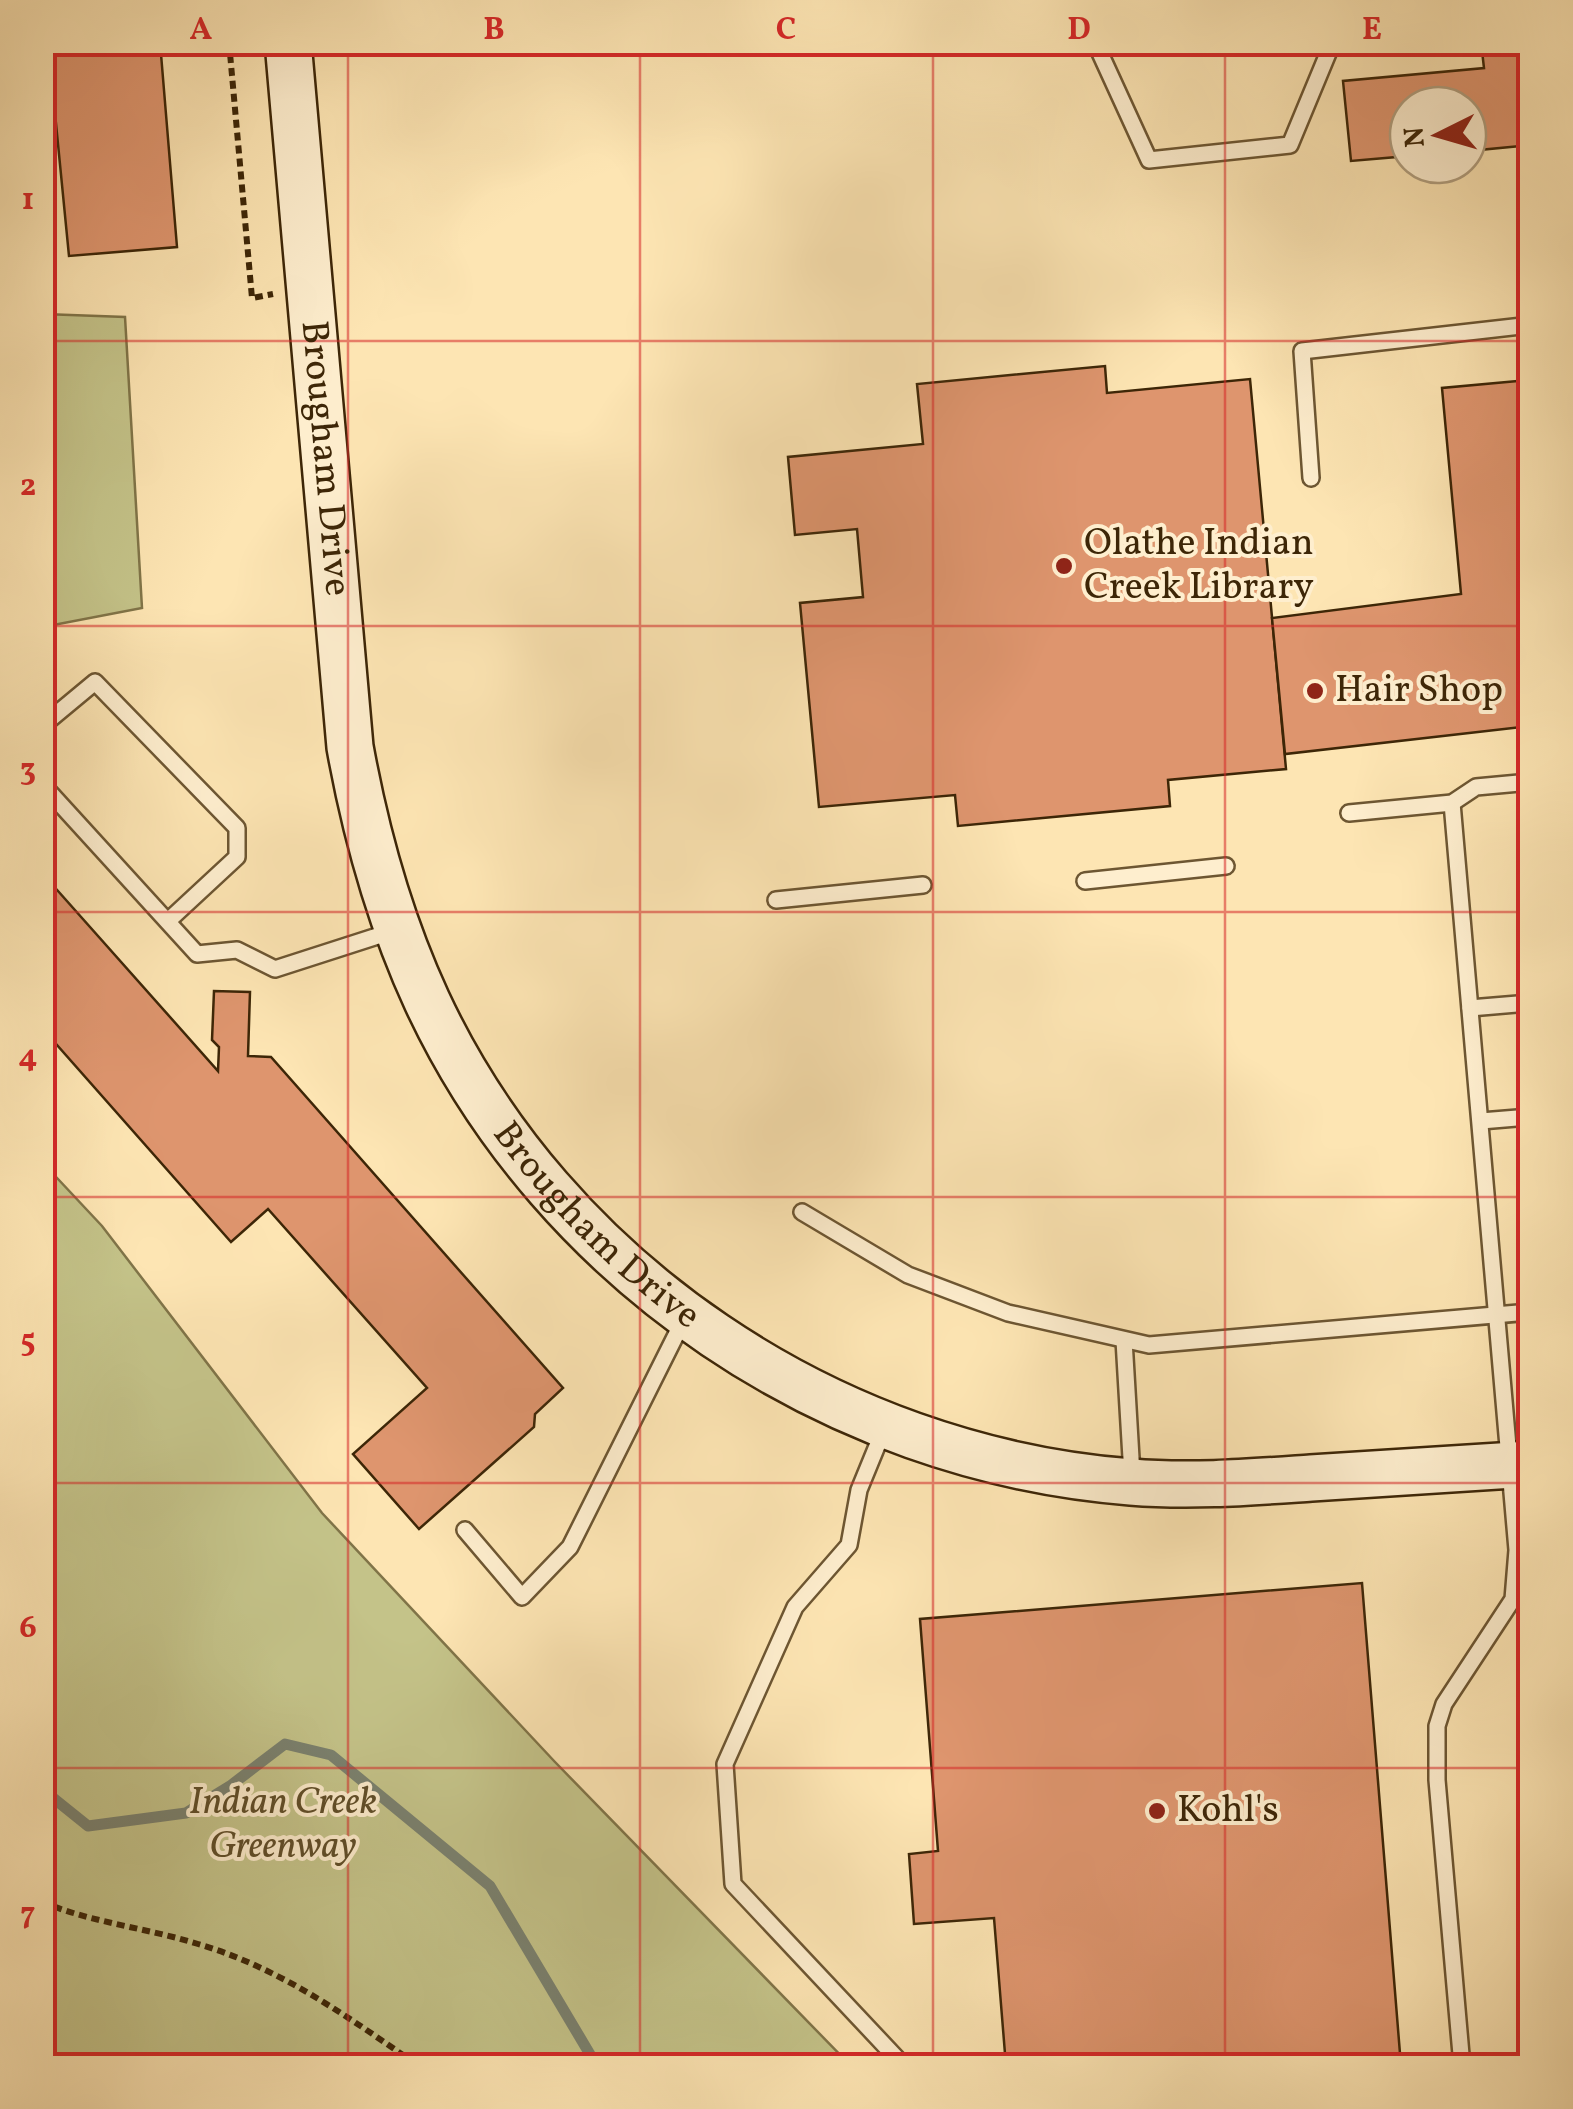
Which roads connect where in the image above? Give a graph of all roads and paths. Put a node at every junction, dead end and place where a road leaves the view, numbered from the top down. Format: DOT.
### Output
graph roads {
  1 [pos="230,42"];
  2 [pos="288,42"];
  3 [pos="1094,42"];
  4 [pos="1329,42"];
  5 [pos="307,287"];
  6 [pos="1530,326"];
  7 [pos="1311,478"];
  8 [pos="42,726"];
  9 [pos="1530,782"];
  10 [pos="42,784"];
  11 [pos="1452,803"];
  12 [pos="1349,813"];
  13 [pos="1226,866"];
  14 [pos="1085,881"];
  15 [pos="923,885"];
  16 [pos="776,900"];
  17 [pos="168,921"];
  18 [pos="396,930"];
  19 [pos="1530,1002"];
  20 [pos="1470,1008"];
  21 [pos="1530,1117"];
  22 [pos="1481,1121"];
  23 [pos="802,1212"];
  24 [pos="1530,1312"];
  25 [pos="1498,1315"];
  26 [pos="686,1316"];
  27 [pos="1124,1340"];
  28 [pos="886,1425"];
  29 [pos="1521,1464"];
  30 [pos="1132,1482"];
  31 [pos="465,1530"];
  32 [pos="42,1902"];
  33 [pos="419,2066"];
  34 [pos="904,2066"];
  35 [pos="1462,2066"];
  1 -- 5 [label="path"];
  2 -- 5 [label="street, Brougham Drive"];
  3 -- 4 [label="lane"];
  5 -- 18 [label="street, Brougham Drive"];
  6 -- 7 [label="lane"];
  8 -- 17 [label="lane"];
  9 -- 11 [label="lane"];
  10 -- 17 [label="lane"];
  11 -- 12 [label="lane"];
  11 -- 20 [label="lane"];
  13 -- 14 [label="lane"];
  15 -- 16 [label="lane"];
  17 -- 18 [label="lane"];
  18 -- 26 [label="street, Brougham Drive"];
  19 -- 20 [label="lane"];
  20 -- 22 [label="lane"];
  21 -- 22 [label="lane"];
  22 -- 25 [label="lane"];
  23 -- 27 [label="lane"];
  24 -- 25 [label="lane"];
  25 -- 27 [label="lane"];
  25 -- 29 [label="lane"];
  26 -- 28 [label="street, Brougham Drive"];
  26 -- 31 [label="lane"];
  27 -- 30 [label="lane"];
  28 -- 30 [label="street, Brougham Drive"];
  28 -- 34 [label="lane"];
  29 -- 30 [label="street, Brougham Drive"];
  29 -- 35 [label="lane"];
  32 -- 33 [label="path"];
}
